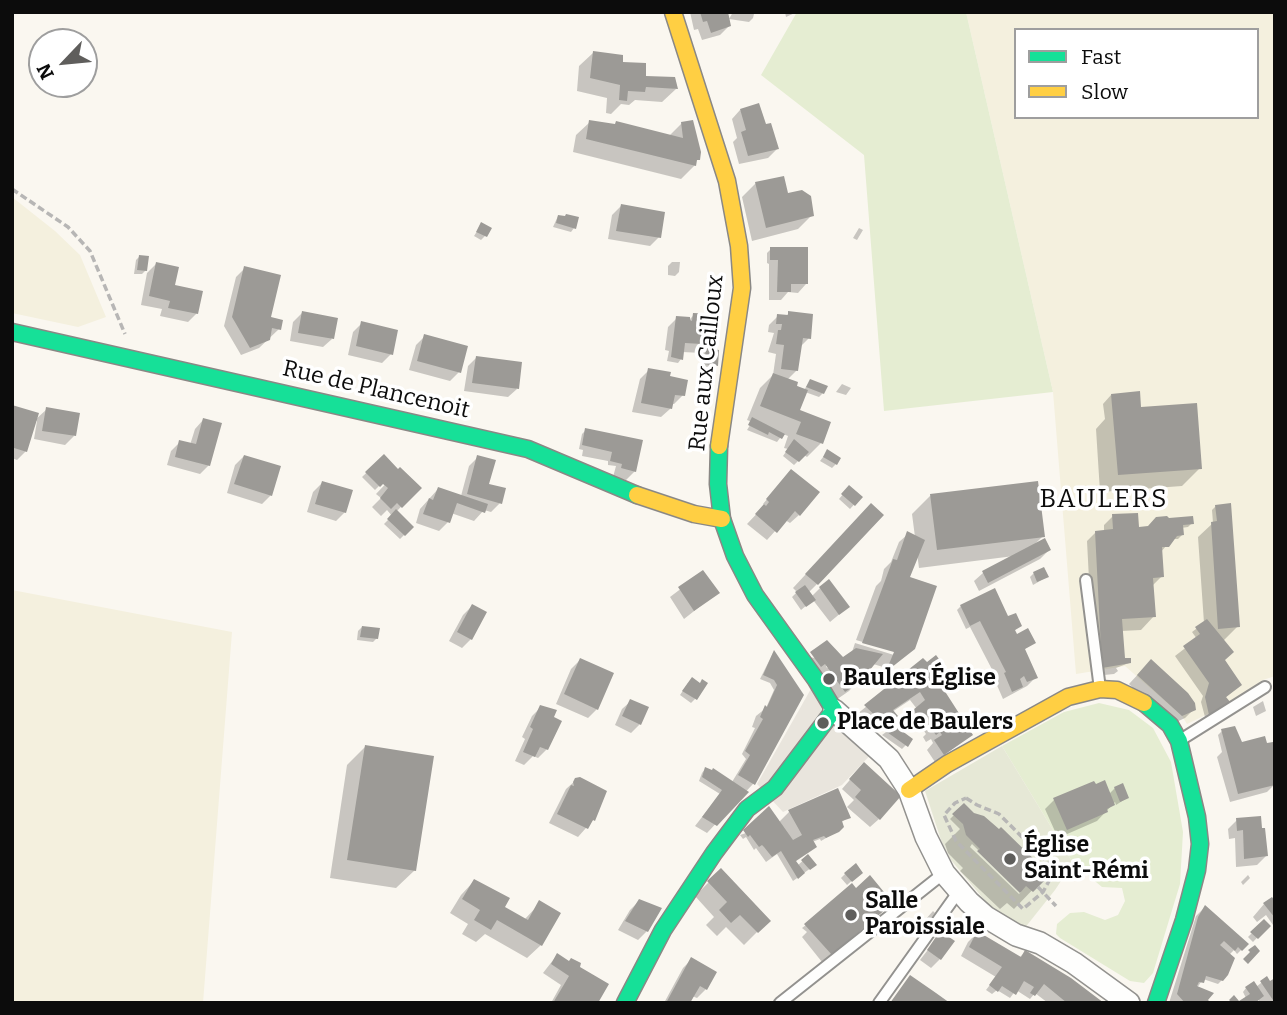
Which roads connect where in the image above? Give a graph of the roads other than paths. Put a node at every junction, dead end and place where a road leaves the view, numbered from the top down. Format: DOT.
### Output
graph roads {
  1 [pos="673,12"];
  2 [pos="12,332"];
  3 [pos="722,519"];
  4 [pos="1086,580"];
  5 [pos="1265,687"];
  6 [pos="1100,689"];
  7 [pos="834,710"];
  8 [pos="1179,741"];
  9 [pos="883,754"];
  10 [pos="947,764"];
  11 [pos="909,790"];
  12 [pos="944,873"];
  13 [pos="960,891"];
  14 [pos="625,1003"];
  15 [pos="780,1003"];
  16 [pos="879,1003"];
  17 [pos="1129,1003"];
  18 [pos="1156,1003"];
  1 -- 3 [label="street, Rue aux Cailloux"];
  2 -- 3 [label="street, Rue de Plancenoit"];
  3 -- 7 [label="street"];
  4 -- 6 [label="lane"];
  5 -- 8 [label="lane"];
  6 -- 8 [label="street"];
  6 -- 10 [label="street"];
  7 -- 9 [label="street"];
  7 -- 14 [label="street"];
  8 -- 18 [label="street"];
  9 -- 10 [label="street"];
  9 -- 11 [label="street"];
  10 -- 11 [label="street"];
  11 -- 12 [label="street"];
  12 -- 13 [label="street"];
  12 -- 15 [label="lane"];
  13 -- 16 [label="lane"];
  13 -- 17 [label="street"];
}
